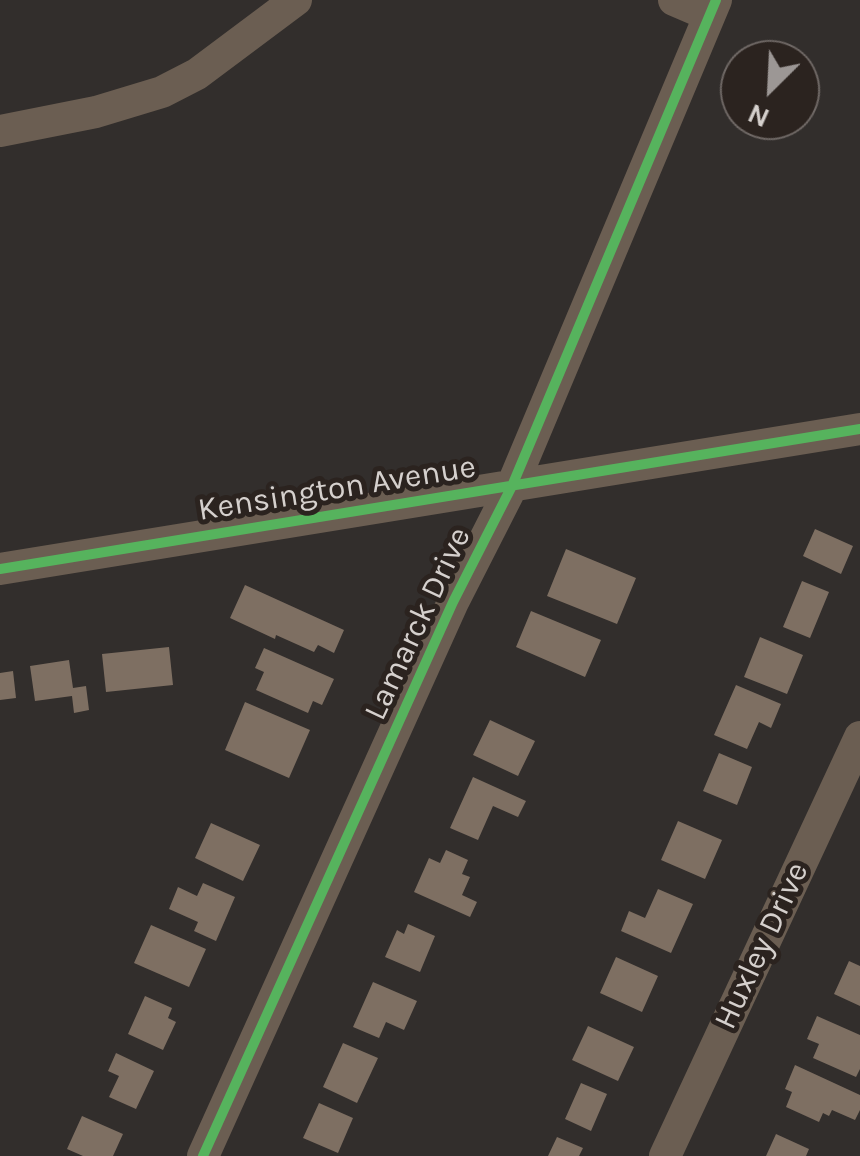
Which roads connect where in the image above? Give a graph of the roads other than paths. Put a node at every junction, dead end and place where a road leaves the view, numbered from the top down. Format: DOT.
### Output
graph roads {
  1 [pos="296,0"];
  2 [pos="674,0"];
  3 [pos="713,8"];
  4 [pos="0,131"];
  5 [pos="860,429"];
  6 [pos="512,486"];
  7 [pos="0,569"];
  8 [pos="860,736"];
  9 [pos="203,1156"];
  10 [pos="665,1156"];
  1 -- 4 [label="street"];
  2 -- 3 [label="street"];
  3 -- 6 [label="street, Lamarck Drive"];
  5 -- 6 [label="street, Kensington Avenue"];
  6 -- 7 [label="street, Kensington Avenue"];
  6 -- 9 [label="street, Lamarck Drive"];
  8 -- 10 [label="street, Huxley Drive"];
}
